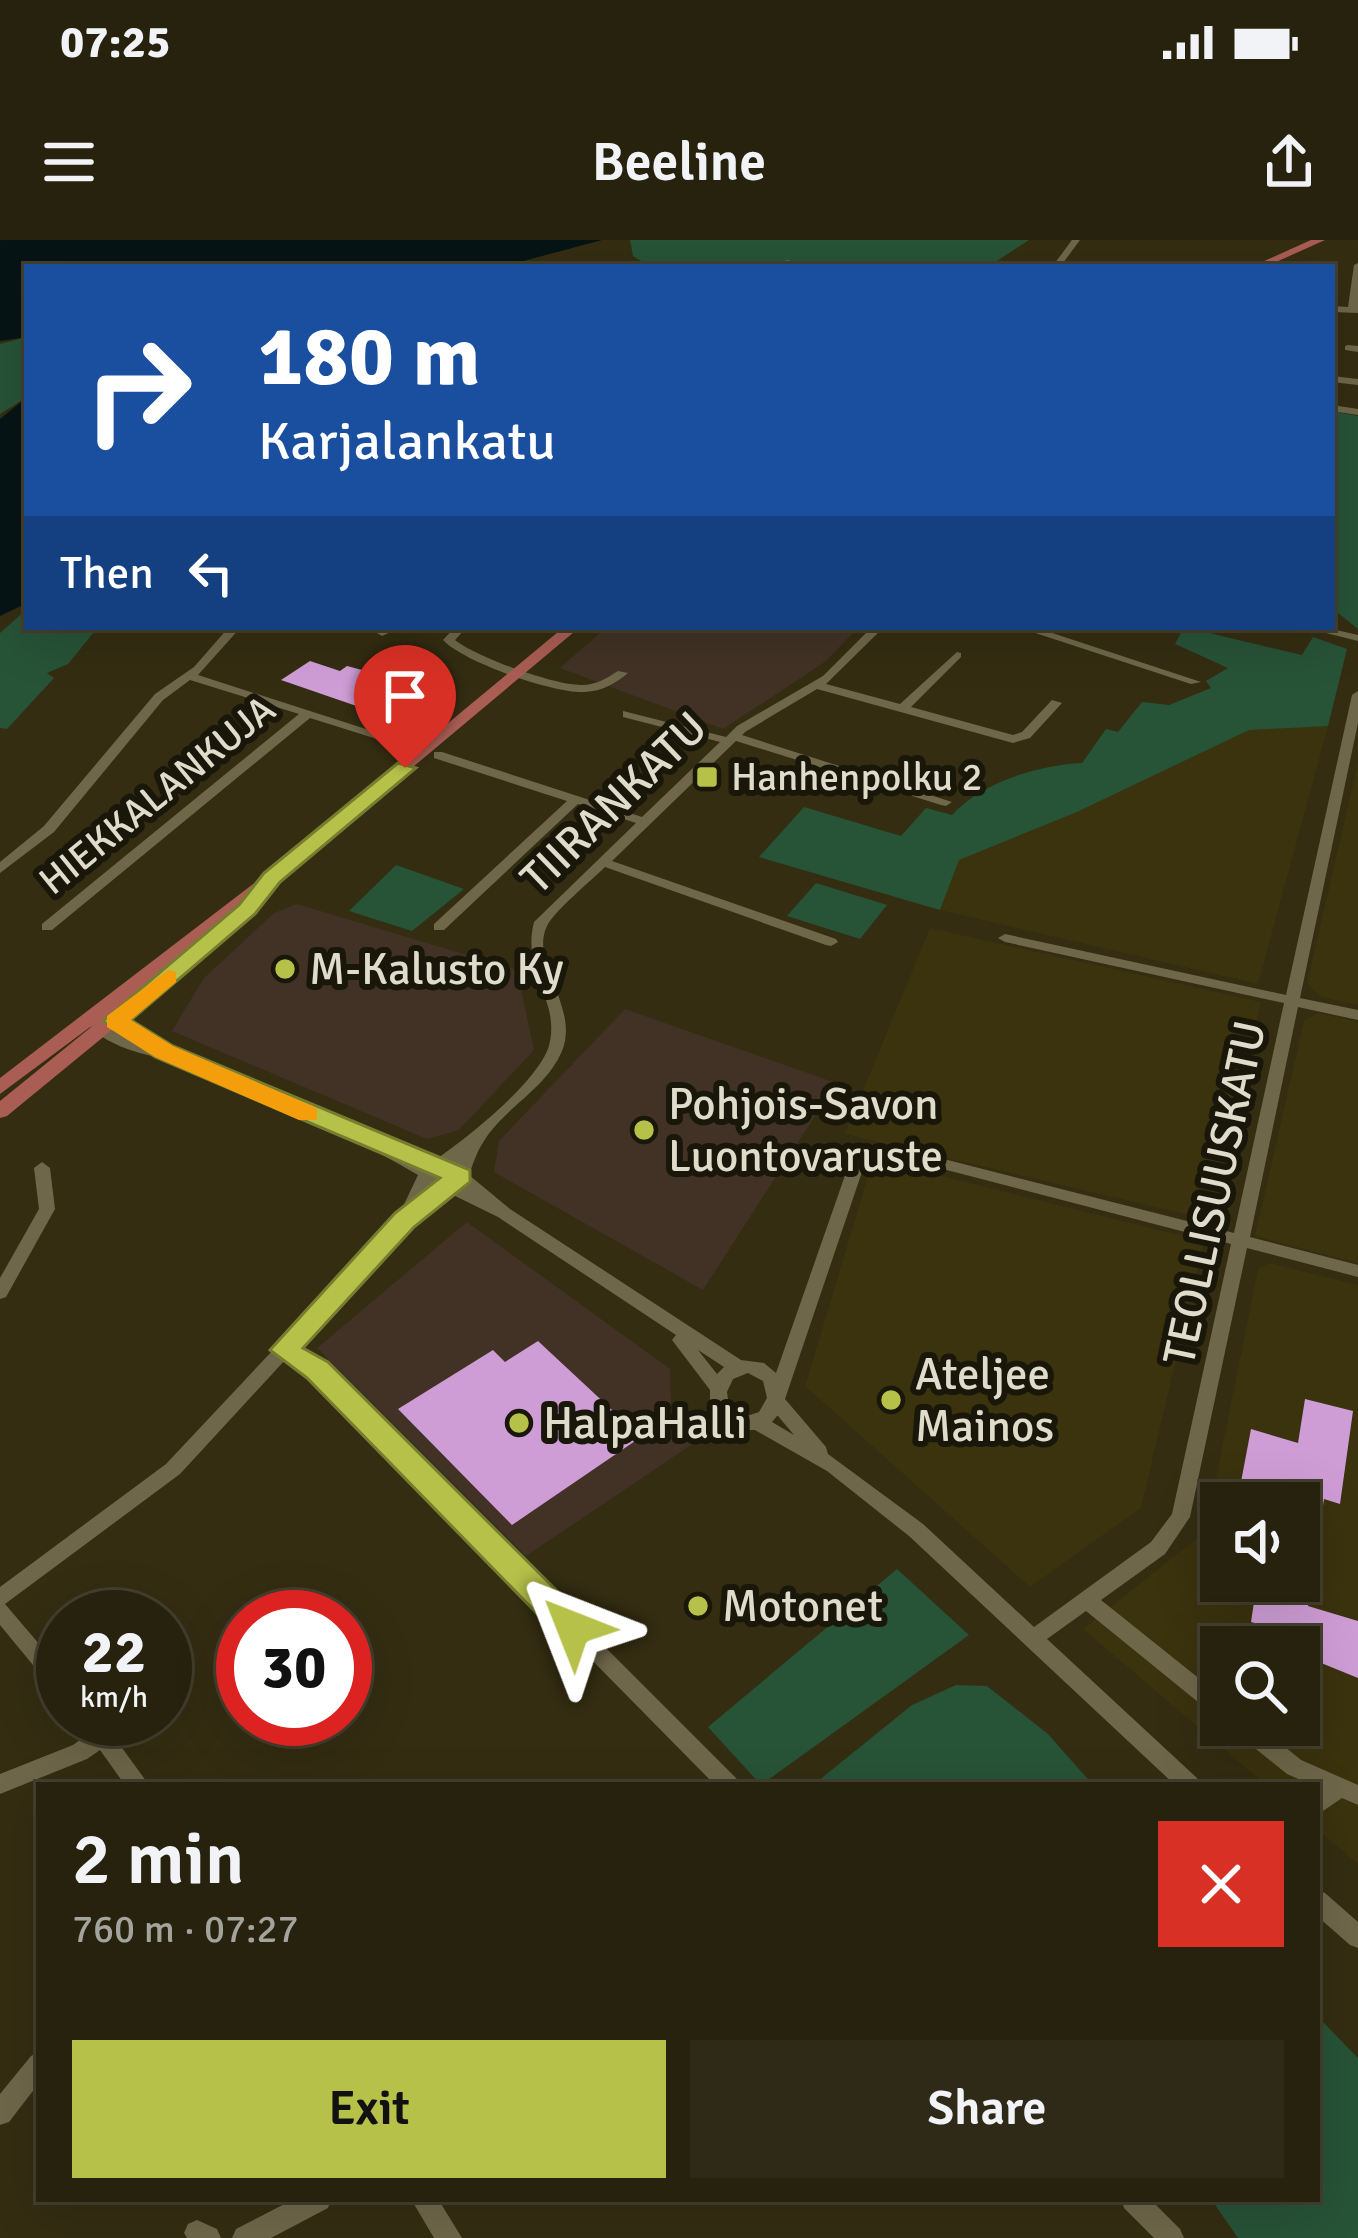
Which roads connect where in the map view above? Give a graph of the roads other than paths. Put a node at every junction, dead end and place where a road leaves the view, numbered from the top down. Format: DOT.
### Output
graph roads {
  1 [pos="1320,240"];
  2 [pos="789,262"];
  3 [pos="779,264"];
  4 [pos="1263,264"];
  5 [pos="1358,265"];
  6 [pos="1355,310"];
  7 [pos="232,630"];
  8 [pos="458,630"];
  9 [pos="570,630"];
  10 [pos="584,630"];
  11 [pos="875,630"];
  12 [pos="1033,630"];
  13 [pos="957,655"];
  14 [pos="194,673"];
  15 [pos="525,673"];
  16 [pos="622,674"];
  17 [pos="1195,682"];
  18 [pos="817,685"];
  19 [pos="1358,695"];
  20 [pos="1056,703"];
  21 [pos="902,709"];
  22 [pos="308,713"];
  23 [pos="628,713"];
  24 [pos="731,739"];
  25 [pos="416,747"];
  26 [pos="438,747"];
  27 [pos="576,799"];
  28 [pos="946,802"];
  29 [pos="645,823"];
  30 [pos="603,862"];
  31 [pos="0,869"];
  32 [pos="47,927"];
  33 [pos="439,927"];
  34 [pos="1005,938"];
  35 [pos="831,942"];
  36 [pos="1293,1001"];
  37 [pos="1358,1015"];
  38 [pos="102,1024"];
  39 [pos="0,1088"];
  40 [pos="0,1111"];
  41 [pos="477,1138"];
  42 [pos="41,1168"];
  43 [pos="433,1169"];
  44 [pos="454,1182"];
  45 [pos="404,1220"];
  46 [pos="1241,1240"];
  47 [pos="1358,1271"];
  48 [pos="0,1293"];
  49 [pos="664,1322"];
  50 [pos="798,1344"];
  51 [pos="284,1350"];
  52 [pos="750,1370"];
  53 [pos="716,1385"];
  54 [pos="778,1398"];
  55 [pos="752,1420"];
  56 [pos="834,1466"];
  57 [pos="0,1598"];
  58 [pos="1086,1600"];
  59 [pos="0,1611"];
  60 [pos="1032,1639"];
  61 [pos="36,1655"];
  62 [pos="1200,1691"];
  63 [pos="84,1746"];
  64 [pos="110,1746"];
  65 [pos="1268,1746"];
  66 [pos="136,1782"];
  67 [pos="726,1782"];
  68 [pos="1187,1782"];
  69 [pos="0,1784"];
  70 [pos="1347,1792"];
  71 [pos="1320,1904"];
  72 [pos="1358,1937"];
  73 [pos="36,2068"];
  74 [pos="0,2113"];
  75 [pos="313,2202"];
  76 [pos="425,2202"];
  77 [pos="1136,2202"];
  78 [pos="245,2238"];
  79 [pos="449,2238"];
  80 [pos="1171,2238"];
  1 -- 4 [label="main road"];
  2 -- 3 [label="street"];
  5 -- 6 [label="street"];
  7 -- 14 [label="street"];
  8 -- 15 [label="street"];
  9 -- 15 [label="main road"];
  10 -- 15 [label="main road"];
  11 -- 18 [label="street, TIIRANKATU"];
  12 -- 17 [label="street"];
  13 -- 21 [label="street"];
  14 -- 22 [label="street"];
  14 -- 31 [label="street"];
  15 -- 16 [label="street"];
  15 -- 26 [label="main road"];
  18 -- 21 [label="street"];
  18 -- 24 [label="street, TIIRANKATU"];
  19 -- 36 [label="street, TEOLLISUUSKATU"];
  20 -- 21 [label="street"];
  22 -- 25 [label="street"];
  22 -- 32 [label="street, HIEKKALANKUJA"];
  23 -- 24 [label="street"];
  24 -- 28 [label="street"];
  24 -- 29 [label="street, TIIRANKATU"];
  26 -- 27 [label="street"];
  26 -- 38 [label="main road"];
  27 -- 29 [label="street"];
  27 -- 33 [label="street"];
  29 -- 30 [label="street, TIIRANKATU"];
  30 -- 35 [label="street"];
  30 -- 41 [label="street, TIIRANKATU"];
  34 -- 36 [label="street"];
  36 -- 37 [label="street"];
  36 -- 46 [label="street, TEOLLISUUSKATU"];
  38 -- 39 [label="main road"];
  38 -- 40 [label="main road"];
  38 -- 43 [label="street"];
  41 -- 43 [label="street, TIIRANKATU"];
  41 -- 44 [label="street, TIIRANKATU"];
  42 -- 48 [label="street"];
  43 -- 44 [label="street"];
  43 -- 45 [label="street"];
  44 -- 45 [label="street"];
  44 -- 49 [label="street"];
  45 -- 51 [label="street"];
  46 -- 47 [label="street"];
  46 -- 50 [label="street"];
  46 -- 58 [label="street, TEOLLISUUSKATU"];
  49 -- 52 [label="street"];
  49 -- 53 [label="street"];
  50 -- 52 [label="street"];
  50 -- 54 [label="street"];
  51 -- 57 [label="street"];
  51 -- 67 [label="street"];
  52 -- 53 [label="street"];
  52 -- 54 [label="street"];
  53 -- 55 [label="street"];
  54 -- 55 [label="street"];
  54 -- 56 [label="street"];
  55 -- 56 [label="street"];
  56 -- 60 [label="street"];
  58 -- 60 [label="street, TEOLLISUUSKATU"];
  58 -- 62 [label="street"];
  59 -- 61 [label="street"];
  60 -- 68 [label="street"];
  63 -- 69 [label="street"];
  64 -- 66 [label="street"];
  65 -- 70 [label="street"];
  71 -- 72 [label="street"];
  73 -- 74 [label="street"];
  75 -- 78 [label="street"];
  76 -- 79 [label="street"];
  77 -- 80 [label="street"];
}
